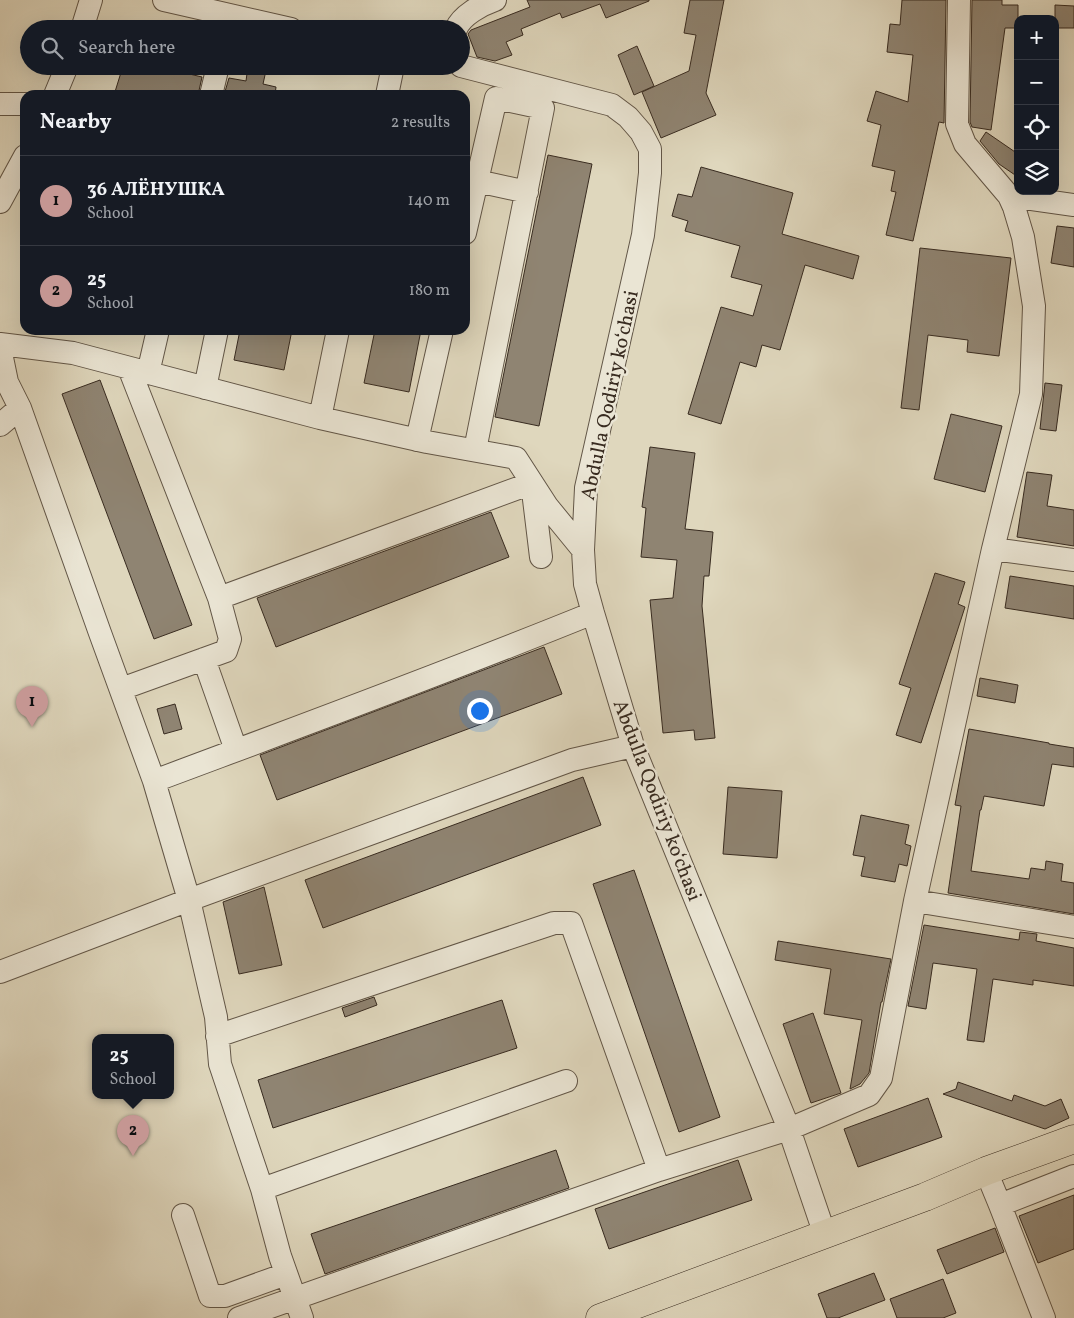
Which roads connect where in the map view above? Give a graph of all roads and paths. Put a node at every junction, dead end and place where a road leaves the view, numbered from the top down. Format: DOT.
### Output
graph roads {
  1 [pos="91,0"];
  2 [pos="164,0"];
  3 [pos="494,0"];
  4 [pos="959,0"];
  5 [pos="85,20"];
  6 [pos="222,20"];
  7 [pos="463,20"];
  8 [pos="470,70"];
  9 [pos="63,75"];
  10 [pos="216,75"];
  11 [pos="391,75"];
  12 [pos="57,90"];
  13 [pos="212,90"];
  14 [pos="388,90"];
  15 [pos="521,92"];
  16 [pos="0,104"];
  17 [pos="20,104"];
  18 [pos="20,165"];
  19 [pos="477,181"];
  20 [pos="526,192"];
  21 [pos="1009,196"];
  22 [pos="0,202"];
  23 [pos="1074,205"];
  24 [pos="470,211"];
  25 [pos="156,335"];
  26 [pos="216,335"];
  27 [pos="337,335"];
  28 [pos="441,335"];
  29 [pos="0,344"];
  30 [pos="0,348"];
  31 [pos="138,370"];
  32 [pos="205,388"];
  33 [pos="20,408"];
  34 [pos="320,418"];
  35 [pos="0,425"];
  36 [pos="417,440"];
  37 [pos="475,450"];
  38 [pos="532,482"];
  39 [pos="993,549"];
  40 [pos="582,550"];
  41 [pos="541,557"];
  42 [pos="1074,560"];
  43 [pos="219,598"];
  44 [pos="593,613"];
  45 [pos="204,659"];
  46 [pos="121,690"];
  47 [pos="633,746"];
  48 [pos="236,750"];
  49 [pos="154,781"];
  50 [pos="189,900"];
  51 [pos="915,901"];
  52 [pos="1074,926"];
  53 [pos="0,972"];
  54 [pos="217,1036"];
  55 [pos="566,1081"];
  56 [pos="789,1129"];
  57 [pos="1074,1139"];
  58 [pos="659,1170"];
  59 [pos="986,1171"];
  60 [pos="1074,1176"];
  61 [pos="262,1189"];
  62 [pos="1000,1204"];
  63 [pos="183,1215"];
  64 [pos="825,1235"];
  65 [pos="286,1274"];
  66 [pos="298,1308"];
  67 [pos="239,1318"];
  68 [pos="600,1318"];
  69 [pos="1044,1318"];
  1 -- 5 [label="street"];
  2 -- 6 [label="street"];
  3 -- 7 [label="street"];
  4 -- 21 [label="street"];
  8 -- 15 [label="street, Abdulla Qodiriy koʻchasi"];
  9 -- 12 [label="street"];
  10 -- 13 [label="street"];
  11 -- 14 [label="street"];
  15 -- 19 [label="street"];
  15 -- 20 [label="street"];
  15 -- 40 [label="street, Abdulla Qodiriy koʻchasi"];
  16 -- 17 [label="street"];
  18 -- 22 [label="street"];
  19 -- 20 [label="street"];
  19 -- 24 [label="street"];
  20 -- 37 [label="street"];
  21 -- 23 [label="street"];
  21 -- 39 [label="street"];
  25 -- 31 [label="street"];
  26 -- 32 [label="street"];
  27 -- 34 [label="street"];
  28 -- 36 [label="street"];
  29 -- 31 [label="street"];
  30 -- 33 [label="street"];
  31 -- 32 [label="street"];
  31 -- 43 [label="street"];
  32 -- 34 [label="street"];
  33 -- 35 [label="street"];
  33 -- 46 [label="street"];
  34 -- 36 [label="street"];
  36 -- 37 [label="street"];
  37 -- 38 [label="street"];
  38 -- 40 [label="street"];
  38 -- 41 [label="street"];
  38 -- 43 [label="street"];
  39 -- 42 [label="street"];
  39 -- 51 [label="street"];
  40 -- 44 [label="street, Abdulla Qodiriy koʻchasi"];
  43 -- 45 [label="street"];
  44 -- 47 [label="street, Abdulla Qodiriy koʻchasi"];
  44 -- 48 [label="street"];
  45 -- 46 [label="street"];
  45 -- 48 [label="street"];
  46 -- 49 [label="street"];
  47 -- 50 [label="street"];
  47 -- 56 [label="street, Abdulla Qodiriy koʻchasi"];
  48 -- 49 [label="street"];
  49 -- 50 [label="street"];
  50 -- 53 [label="street"];
  50 -- 54 [label="street"];
  51 -- 52 [label="street"];
  51 -- 56 [label="street"];
  54 -- 58 [label="street"];
  54 -- 61 [label="street"];
  55 -- 61 [label="street"];
  56 -- 58 [label="street"];
  56 -- 64 [label="street, Abdulla Qodiriy koʻchasi"];
  57 -- 59 [label="main road"];
  58 -- 66 [label="street"];
  59 -- 62 [label="street"];
  59 -- 64 [label="main road"];
  60 -- 62 [label="street"];
  61 -- 65 [label="street"];
  62 -- 69 [label="street"];
  63 -- 65 [label="street"];
  64 -- 68 [label="main road"];
  65 -- 66 [label="street"];
  66 -- 67 [label="street"];
}
